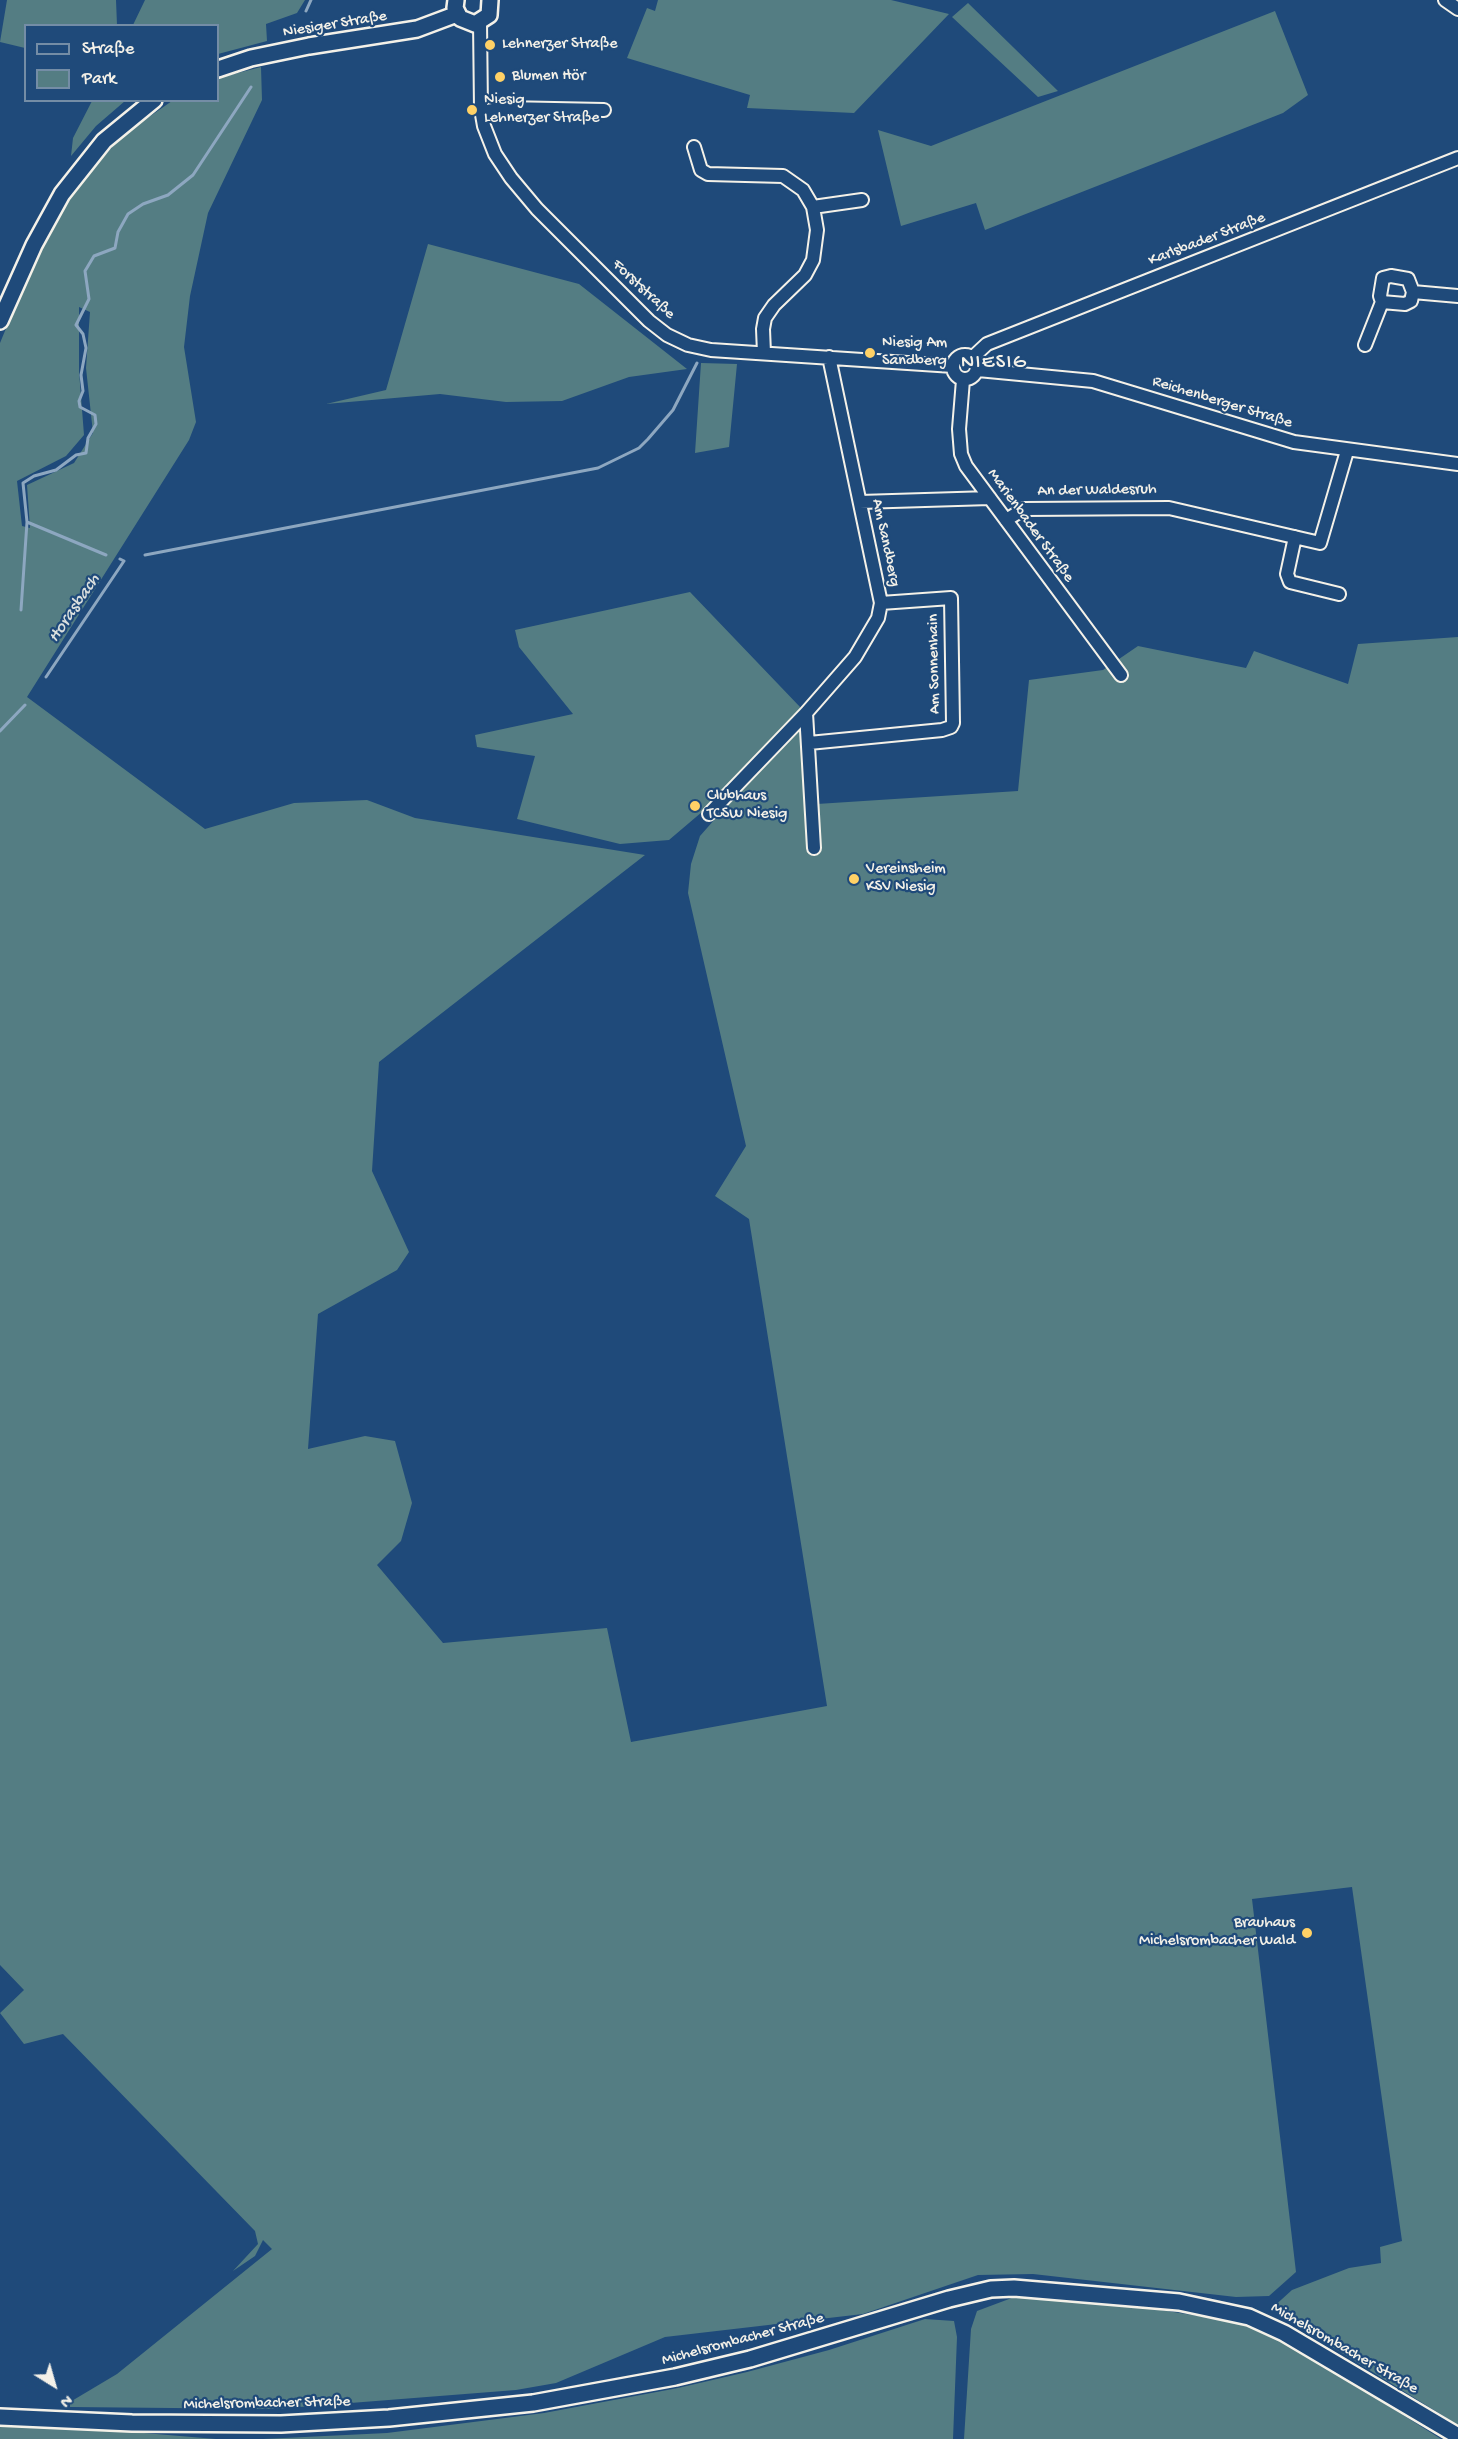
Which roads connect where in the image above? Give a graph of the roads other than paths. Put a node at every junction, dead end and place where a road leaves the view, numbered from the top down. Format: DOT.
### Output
graph roads {
  1 [pos="490,0"];
  2 [pos="1445,0"];
  3 [pos="457,7"];
  4 [pos="1458,9"];
  5 [pos="480,22"];
  6 [pos="219,69"];
  7 [pos="152,102"];
  8 [pos="604,110"];
  9 [pos="482,112"];
  10 [pos="694,147"];
  11 [pos="1458,158"];
  12 [pos="862,200"];
  13 [pos="813,207"];
  14 [pos="1413,292"];
  15 [pos="1458,296"];
  16 [pos="1382,302"];
  17 [pos="0,321"];
  18 [pos="1365,345"];
  19 [pos="764,353"];
  20 [pos="829,357"];
  21 [pos="973,357"];
  22 [pos="953,366"];
  23 [pos="978,370"];
  24 [pos="963,380"];
  25 [pos="1347,451"];
  26 [pos="1458,464"];
  27 [pos="990,498"];
  28 [pos="860,502"];
  29 [pos="1006,520"];
  30 [pos="1295,537"];
  31 [pos="1339,594"];
  32 [pos="880,603"];
  33 [pos="1121,675"];
  34 [pos="806,714"];
  35 [pos="809,742"];
  36 [pos="709,814"];
  37 [pos="814,848"];
  38 [pos="0,2417"];
  39 [pos="1458,2436"];
  1 -- 5 [label="main road"];
  2 -- 4 [label="street"];
  3 -- 5 [label="main road, Niesiger Straße"];
  3 -- 6 [label="main road, Niesiger Straße"];
  5 -- 9 [label="street, Forststraße"];
  7 -- 17 [label="main road"];
  8 -- 9 [label="street"];
  9 -- 19 [label="street, Forststraße"];
  10 -- 13 [label="street"];
  11 -- 21 [label="street, Karlsbader Straße"];
  12 -- 13 [label="street"];
  13 -- 19 [label="street"];
  14 -- 15 [label="street"];
  14 -- 16 [label="street"];
  14 -- 16 [label="street"];
  16 -- 18 [label="street"];
  19 -- 20 [label="street, Forststraße"];
  20 -- 22 [label="street, Forststraße"];
  20 -- 28 [label="street, Am Sandberg"];
  21 -- 22 [label="street"];
  21 -- 23 [label="street"];
  22 -- 24 [label="street"];
  23 -- 24 [label="street"];
  23 -- 25 [label="street, Reichenberger Straße"];
  24 -- 27 [label="street, Marienbader Straße"];
  25 -- 26 [label="street, Reichenberger Straße"];
  25 -- 30 [label="street, An der Waldesruh"];
  27 -- 28 [label="street"];
  27 -- 29 [label="street, Marienbader Straße"];
  28 -- 32 [label="street, Am Sandberg"];
  29 -- 30 [label="street, An der Waldesruh"];
  29 -- 33 [label="street, Marienbader Straße"];
  30 -- 31 [label="street"];
  32 -- 34 [label="street, Am Sandberg"];
  32 -- 35 [label="street, Am Sonnenhain"];
  34 -- 35 [label="street"];
  34 -- 36 [label="street, Am Sandberg"];
  35 -- 37 [label="street"];
  38 -- 39 [label="main road, Michelsrombacher Straße"];
}
